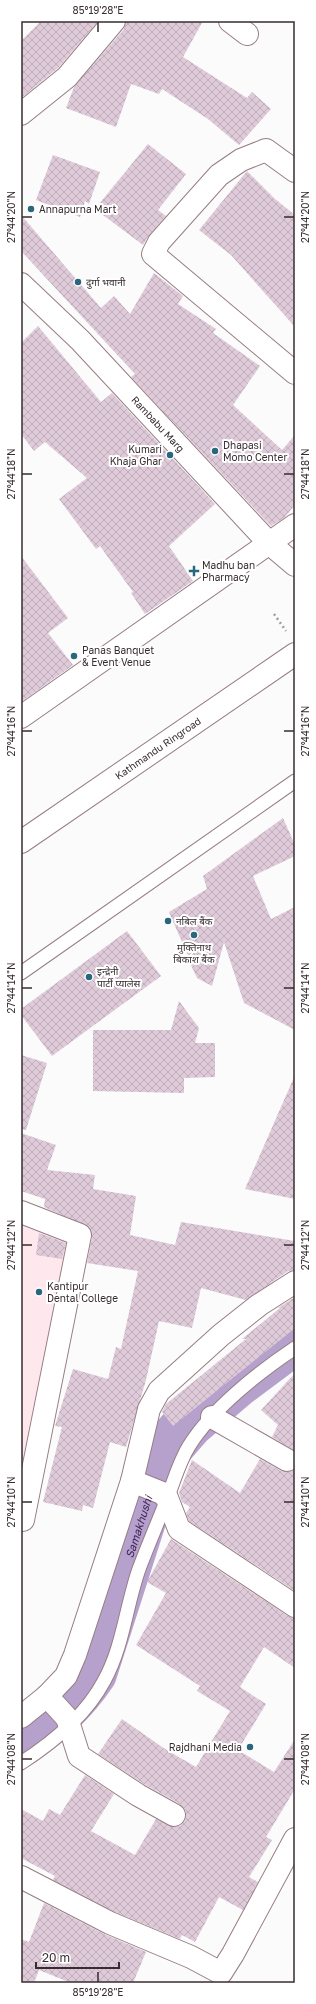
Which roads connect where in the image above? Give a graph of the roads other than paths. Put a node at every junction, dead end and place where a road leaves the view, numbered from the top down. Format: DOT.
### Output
graph roads {
  1 [pos="114,21"];
  2 [pos="21,114"];
  3 [pos="295,171"];
  4 [pos="21,284"];
  5 [pos="295,373"];
  6 [pos="295,525"];
  7 [pos="269,543"];
  8 [pos="295,565"];
  9 [pos="295,654"];
  10 [pos="21,717"];
  11 [pos="295,781"];
  12 [pos="21,842"];
  13 [pos="21,973"];
  14 [pos="21,1212"];
  15 [pos="295,1282"];
  16 [pos="295,1348"];
  17 [pos="212,1417"];
  18 [pos="287,1460"];
  19 [pos="136,1483"];
  20 [pos="165,1496"];
  21 [pos="21,1520"];
  22 [pos="295,1606"];
  23 [pos="59,1710"];
  24 [pos="21,1717"];
  25 [pos="21,1763"];
  26 [pos="174,1815"];
  27 [pos="295,1839"];
  28 [pos="21,1877"];
  1 -- 2 [label="main road"];
  3 -- 5 [label="main road"];
  4 -- 7 [label="main road, Rambabu Marg"];
  6 -- 7 [label="main road"];
  7 -- 8 [label="main road, Rambabu Marg"];
  7 -- 10 [label="main road"];
  9 -- 12 [label="main road, Kathmandu Ringroad"];
  11 -- 13 [label="lane"];
  14 -- 21 [label="main road"];
  15 -- 19 [label="main road"];
  16 -- 17 [label="lane"];
  17 -- 18 [label="main road"];
  17 -- 20 [label="lane"];
  19 -- 20 [label="main road"];
  19 -- 23 [label="main road"];
  20 -- 22 [label="main road"];
  20 -- 23 [label="lane"];
  23 -- 24 [label="main road"];
  23 -- 25 [label="lane"];
  23 -- 26 [label="main road"];
  27 -- 28 [label="main road"];
}
